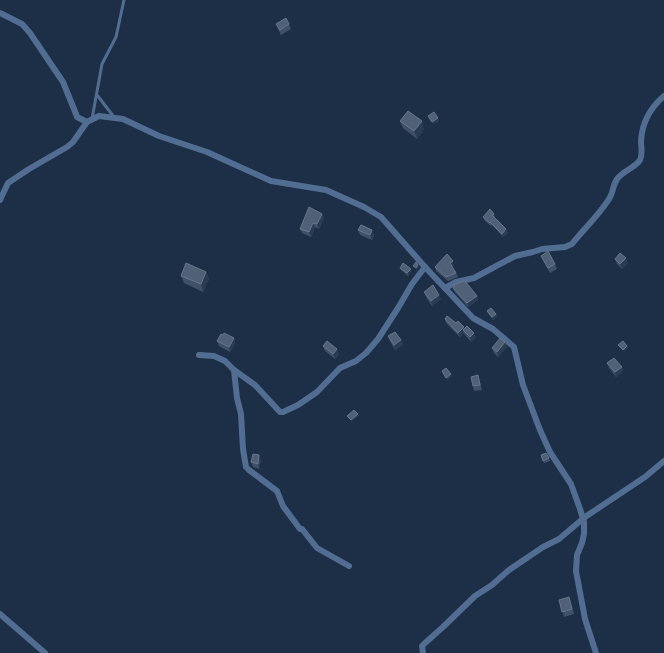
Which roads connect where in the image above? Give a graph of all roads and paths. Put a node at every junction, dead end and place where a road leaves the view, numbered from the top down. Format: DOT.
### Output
graph roads {
  1 [pos="124,0"];
  2 [pos="0,13"];
  3 [pos="97,95"];
  4 [pos="664,96"];
  5 [pos="115,118"];
  6 [pos="90,120"];
  7 [pos="0,200"];
  8 [pos="425,267"];
  9 [pos="445,288"];
  10 [pos="199,355"];
  11 [pos="234,370"];
  12 [pos="664,461"];
  13 [pos="582,519"];
  14 [pos="349,566"];
  15 [pos="0,614"];
  16 [pos="45,653"];
  17 [pos="423,653"];
  18 [pos="596,653"];
  1 -- 3 [label="lane"];
  2 -- 6 [label="street"];
  3 -- 5 [label="lane"];
  3 -- 6 [label="lane"];
  4 -- 9 [label="street"];
  5 -- 6 [label="street"];
  5 -- 8 [label="street"];
  6 -- 7 [label="street"];
  8 -- 9 [label="street"];
  8 -- 11 [label="street"];
  9 -- 13 [label="street"];
  10 -- 11 [label="street"];
  11 -- 14 [label="street"];
  12 -- 13 [label="street"];
  13 -- 17 [label="street"];
  13 -- 18 [label="street"];
  15 -- 16 [label="street"];
}
